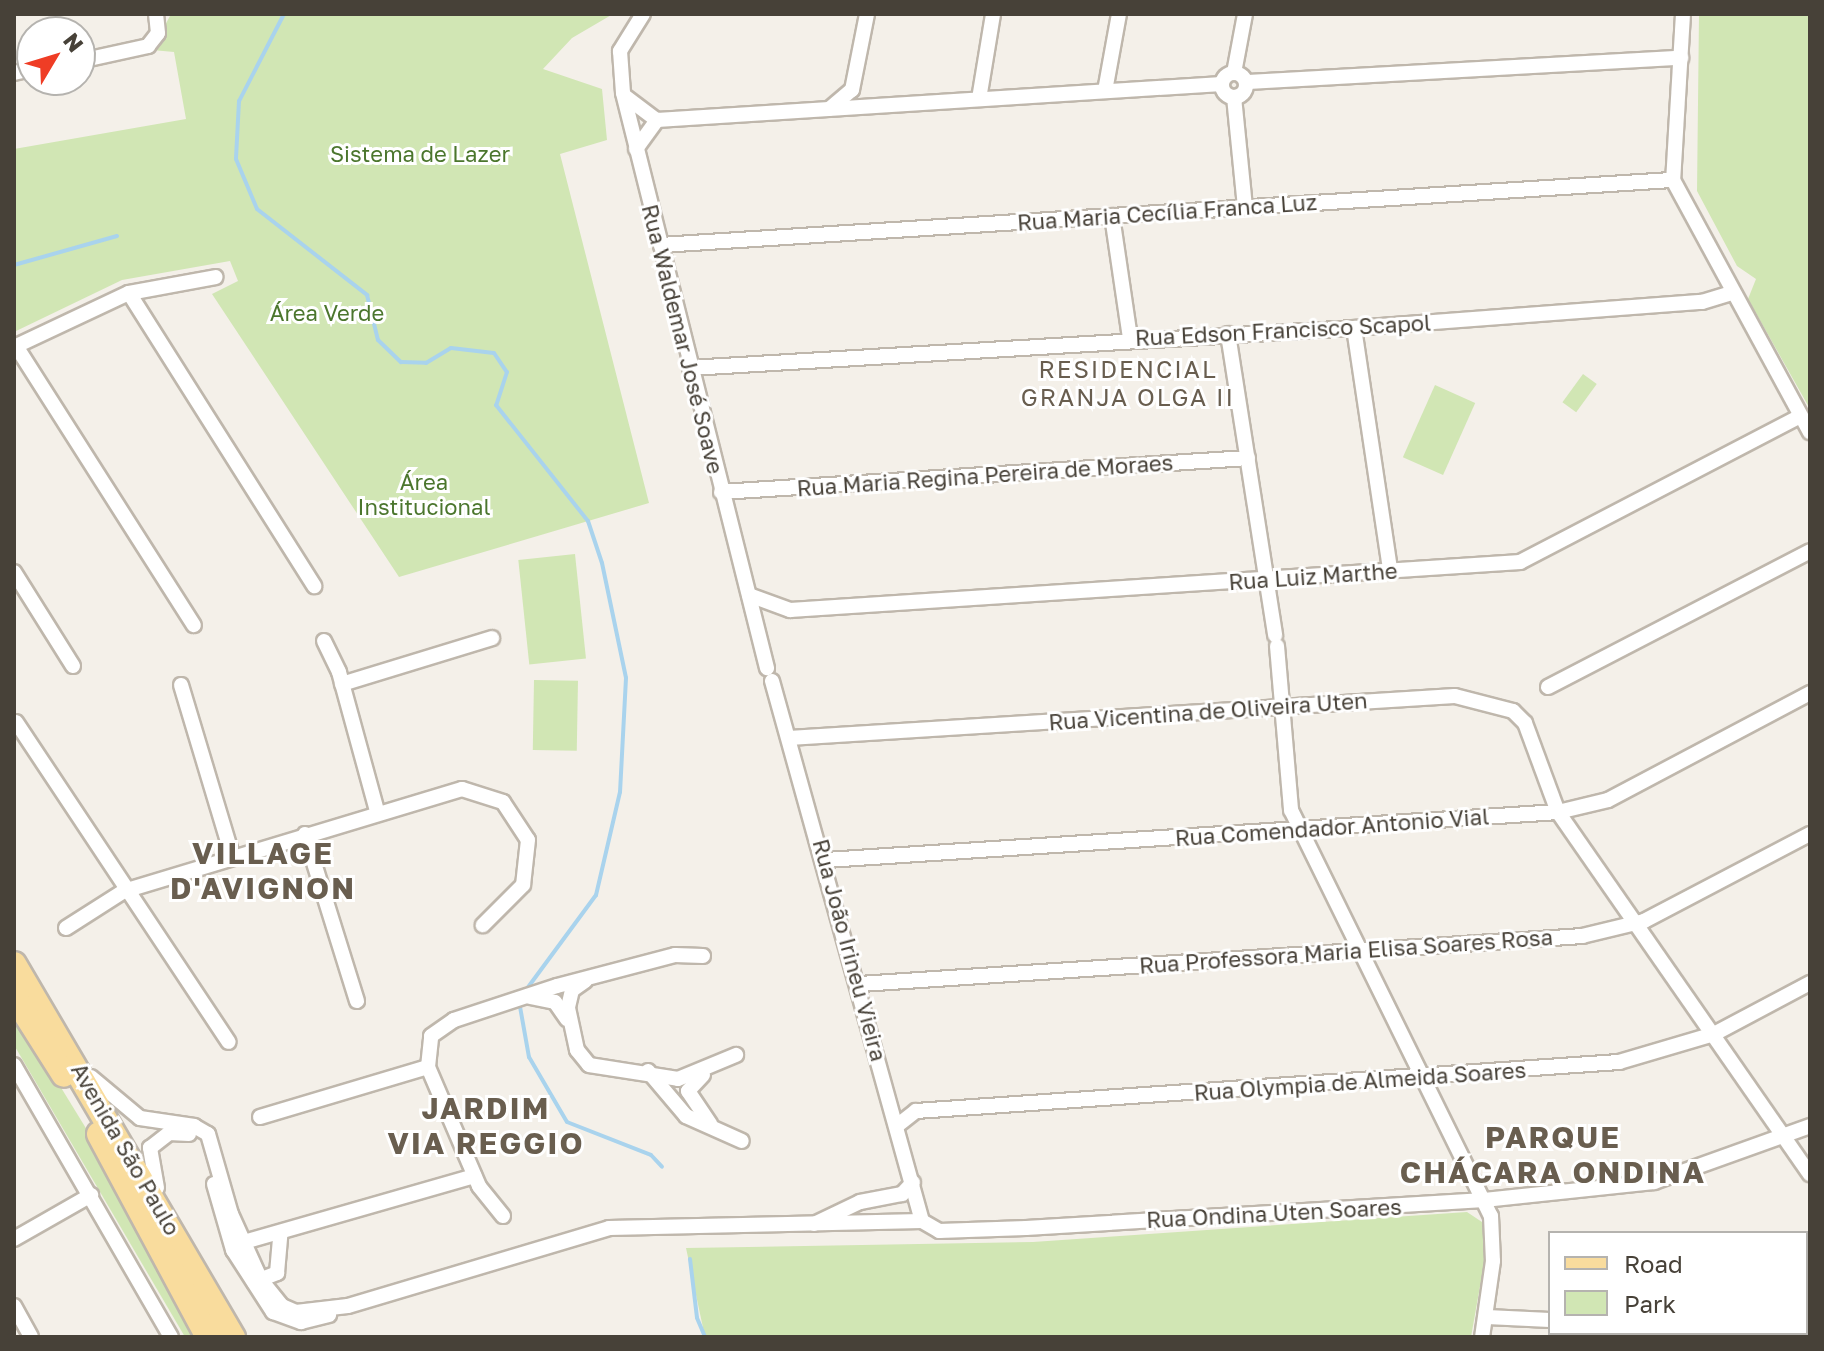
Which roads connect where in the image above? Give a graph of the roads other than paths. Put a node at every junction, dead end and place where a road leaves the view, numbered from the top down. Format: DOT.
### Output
graph roads {
  1 [pos="158,14"];
  2 [pos="643,14"];
  3 [pos="866,14"];
  4 [pos="993,14"];
  5 [pos="1119,14"];
  6 [pos="1245,14"];
  7 [pos="1683,14"];
  8 [pos="96,58"];
  9 [pos="1681,58"];
  10 [pos="856,78"];
  11 [pos="1240,78"];
  12 [pos="1222,84"];
  13 [pos="1105,91"];
  14 [pos="623,93"];
  15 [pos="1234,97"];
  16 [pos="979,99"];
  17 [pos="876,106"];
  18 [pos="828,109"];
  19 [pos="657,120"];
  20 [pos="636,149"];
  21 [pos="1673,180"];
  22 [pos="1245,207"];
  23 [pos="1112,216"];
  24 [pos="661,245"];
  25 [pos="216,277"];
  26 [pos="129,293"];
  27 [pos="1731,293"];
  28 [pos="1354,328"];
  29 [pos="1228,334"];
  30 [pos="1130,338"];
  31 [pos="15,346"];
  32 [pos="690,368"];
  33 [pos="1800,416"];
  34 [pos="1810,432"];
  35 [pos="1248,458"];
  36 [pos="721,492"];
  37 [pos="1810,551"];
  38 [pos="1390,570"];
  39 [pos="14,572"];
  40 [pos="1267,580"];
  41 [pos="314,586"];
  42 [pos="749,595"];
  43 [pos="790,610"];
  44 [pos="194,625"];
  45 [pos="756,625"];
  46 [pos="492,638"];
  47 [pos="324,641"];
  48 [pos="73,666"];
  49 [pos="770,675"];
  50 [pos="342,684"];
  51 [pos="181,685"];
  52 [pos="1548,687"];
  53 [pos="1810,693"];
  54 [pos="1281,706"];
  55 [pos="16,722"];
  56 [pos="789,738"];
  57 [pos="377,811"];
  58 [pos="1558,812"];
  59 [pos="1300,829"];
  60 [pos="305,834"];
  61 [pos="1810,834"];
  62 [pos="232,855"];
  63 [pos="826,860"];
  64 [pos="124,891"];
  65 [pos="483,925"];
  66 [pos="1632,925"];
  67 [pos="66,928"];
  68 [pos="1360,949"];
  69 [pos="703,956"];
  70 [pos="14,964"];
  71 [pos="1810,983"];
  72 [pos="860,984"];
  73 [pos="561,995"];
  74 [pos="14,996"];
  75 [pos="357,1001"];
  76 [pos="1714,1034"];
  77 [pos="229,1042"];
  78 [pos="69,1053"];
  79 [pos="736,1055"];
  80 [pos="14,1065"];
  81 [pos="428,1067"];
  82 [pos="644,1069"];
  83 [pos="710,1070"];
  84 [pos="1422,1077"];
  85 [pos="677,1079"];
  86 [pos="21,1090"];
  87 [pos="688,1091"];
  88 [pos="668,1098"];
  89 [pos="260,1117"];
  90 [pos="898,1125"];
  91 [pos="1810,1126"];
  92 [pos="720,1132"];
  93 [pos="1786,1139"];
  94 [pos="742,1141"];
  95 [pos="1810,1174"];
  96 [pos="474,1176"];
  97 [pos="913,1182"];
  98 [pos="91,1195"];
  99 [pos="215,1197"];
  100 [pos="1484,1200"];
  101 [pos="503,1216"];
  102 [pos="922,1221"];
  103 [pos="810,1226"];
  104 [pos="280,1235"];
  105 [pos="14,1239"];
  106 [pos="179,1239"];
  107 [pos="245,1244"];
  108 [pos="257,1281"];
  109 [pos="14,1306"];
  110 [pos="1487,1317"];
  111 [pos="1548,1320"];
  112 [pos="31,1337"];
  113 [pos="171,1337"];
  114 [pos="208,1337"];
  115 [pos="233,1337"];
  116 [pos="1482,1337"];
  1 -- 8 [label="street"];
  2 -- 14 [label="street, Rua Waldemar José Soave"];
  3 -- 10 [label="street"];
  4 -- 16 [label="street"];
  5 -- 13 [label="street"];
  6 -- 11 [label="street"];
  7 -- 9 [label="street"];
  9 -- 11 [label="street"];
  9 -- 21 [label="street"];
  10 -- 17 [label="street"];
  10 -- 18 [label="street"];
  11 -- 12 [label="street"];
  11 -- 15 [label="street"];
  12 -- 13 [label="street"];
  12 -- 15 [label="street"];
  13 -- 16 [label="street"];
  14 -- 19 [label="street"];
  14 -- 20 [label="street, Rua Waldemar José Soave"];
  15 -- 22 [label="street"];
  16 -- 17 [label="street"];
  17 -- 18 [label="street"];
  18 -- 19 [label="street"];
  19 -- 20 [label="street"];
  20 -- 24 [label="street, Rua Waldemar José Soave"];
  21 -- 22 [label="street, Rua Maria Cecília Franca Luz"];
  21 -- 27 [label="street"];
  22 -- 23 [label="street, Rua Maria Cecília Franca Luz"];
  23 -- 24 [label="street, Rua Maria Cecília Franca Luz"];
  23 -- 30 [label="street"];
  24 -- 32 [label="street, Rua Waldemar José Soave"];
  25 -- 26 [label="street"];
  26 -- 31 [label="street"];
  26 -- 41 [label="street"];
  27 -- 28 [label="street, Rua Edson Francisco Scapol"];
  27 -- 33 [label="street"];
  28 -- 29 [label="street, Rua Edson Francisco Scapol"];
  28 -- 38 [label="street"];
  29 -- 30 [label="street, Rua Edson Francisco Scapol"];
  29 -- 35 [label="street"];
  30 -- 32 [label="street, Rua Edson Francisco Scapol"];
  31 -- 44 [label="street"];
  32 -- 36 [label="street, Rua Waldemar José Soave"];
  33 -- 34 [label="street"];
  33 -- 38 [label="street, Rua Luiz Marthe"];
  35 -- 36 [label="street, Rua Maria Regina Pereira de Moraes"];
  35 -- 40 [label="street"];
  36 -- 42 [label="street, Rua Waldemar José Soave"];
  37 -- 52 [label="street"];
  38 -- 40 [label="street, Rua Luiz Marthe"];
  39 -- 48 [label="street"];
  40 -- 43 [label="street, Rua Luiz Marthe"];
  40 -- 54 [label="street"];
  42 -- 43 [label="street"];
  42 -- 45 [label="street, Rua Waldemar José Soave"];
  43 -- 45 [label="street"];
  45 -- 49 [label="street, Rua Waldemar José Soave"];
  46 -- 50 [label="street"];
  47 -- 50 [label="street"];
  49 -- 56 [label="street, Rua João Irineu Vieira"];
  50 -- 57 [label="street"];
  51 -- 62 [label="street"];
  53 -- 58 [label="street, Rua Comendador Antonio Vial"];
  54 -- 56 [label="street, Rua Vicentina de Oliveira Uten"];
  54 -- 58 [label="street, Rua Vicentina de Oliveira Uten"];
  54 -- 59 [label="street"];
  55 -- 64 [label="street"];
  56 -- 63 [label="street, Rua João Irineu Vieira"];
  57 -- 60 [label="street"];
  57 -- 65 [label="street"];
  58 -- 59 [label="street, Rua Comendador Antonio Vial"];
  58 -- 66 [label="street, Rua Vicentina de Oliveira Uten"];
  59 -- 63 [label="street, Rua Comendador Antonio Vial"];
  59 -- 68 [label="street"];
  60 -- 62 [label="street"];
  60 -- 75 [label="street"];
  61 -- 66 [label="street, Rua Professora Maria Elisa Soares Rosa"];
  62 -- 64 [label="street"];
  63 -- 72 [label="street, Rua João Irineu Vieira"];
  64 -- 67 [label="street"];
  64 -- 77 [label="street"];
  66 -- 68 [label="street, Rua Professora Maria Elisa Soares Rosa"];
  66 -- 76 [label="street, Rua Vicentina de Oliveira Uten"];
  68 -- 72 [label="street, Rua Professora Maria Elisa Soares Rosa"];
  68 -- 84 [label="street"];
  69 -- 73 [label="street"];
  70 -- 78 [label="main road, Avenida São Paulo"];
  71 -- 76 [label="street, Rua Olympia de Almeida Soares"];
  72 -- 90 [label="street, Rua João Irineu Vieira"];
  73 -- 81 [label="street"];
  73 -- 82 [label="street"];
  74 -- 114 [label="main road, Avenida São Paulo"];
  76 -- 84 [label="street, Rua Olympia de Almeida Soares"];
  76 -- 93 [label="street, Rua Vicentina de Oliveira Uten"];
  78 -- 106 [label="main road, Avenida São Paulo"];
  78 -- 107 [label="street"];
  79 -- 83 [label="street"];
  80 -- 86 [label="street"];
  81 -- 89 [label="street"];
  81 -- 96 [label="street"];
  82 -- 85 [label="street"];
  82 -- 88 [label="street"];
  83 -- 85 [label="street"];
  83 -- 87 [label="street"];
  84 -- 90 [label="street, Rua Olympia de Almeida Soares"];
  84 -- 100 [label="street"];
  85 -- 87 [label="street"];
  85 -- 88 [label="street"];
  86 -- 98 [label="street"];
  87 -- 88 [label="street"];
  87 -- 92 [label="street"];
  88 -- 92 [label="street"];
  90 -- 97 [label="street, Rua João Irineu Vieira"];
  91 -- 93 [label="street, Rua Ondina Uten Soares"];
  92 -- 94 [label="street"];
  93 -- 95 [label="street, Rua Vicentina de Oliveira Uten"];
  93 -- 100 [label="street, Rua Ondina Uten Soares"];
  96 -- 101 [label="street"];
  96 -- 104 [label="street"];
  97 -- 102 [label="street, Rua João Irineu Vieira"];
  97 -- 103 [label="street"];
  98 -- 105 [label="street"];
  98 -- 113 [label="street"];
  99 -- 106 [label="street"];
  99 -- 107 [label="street"];
  99 -- 108 [label="street"];
  100 -- 102 [label="street, Rua Ondina Uten Soares"];
  100 -- 110 [label="street"];
  102 -- 103 [label="street, Rua Ondina Uten Soares"];
  103 -- 108 [label="street, Rua Ondina Uten Soares"];
  104 -- 107 [label="street"];
  104 -- 108 [label="street"];
  106 -- 115 [label="main road, Avenida São Paulo"];
  107 -- 108 [label="street"];
  109 -- 112 [label="street"];
  110 -- 111 [label="street"];
  110 -- 116 [label="street"];
}
